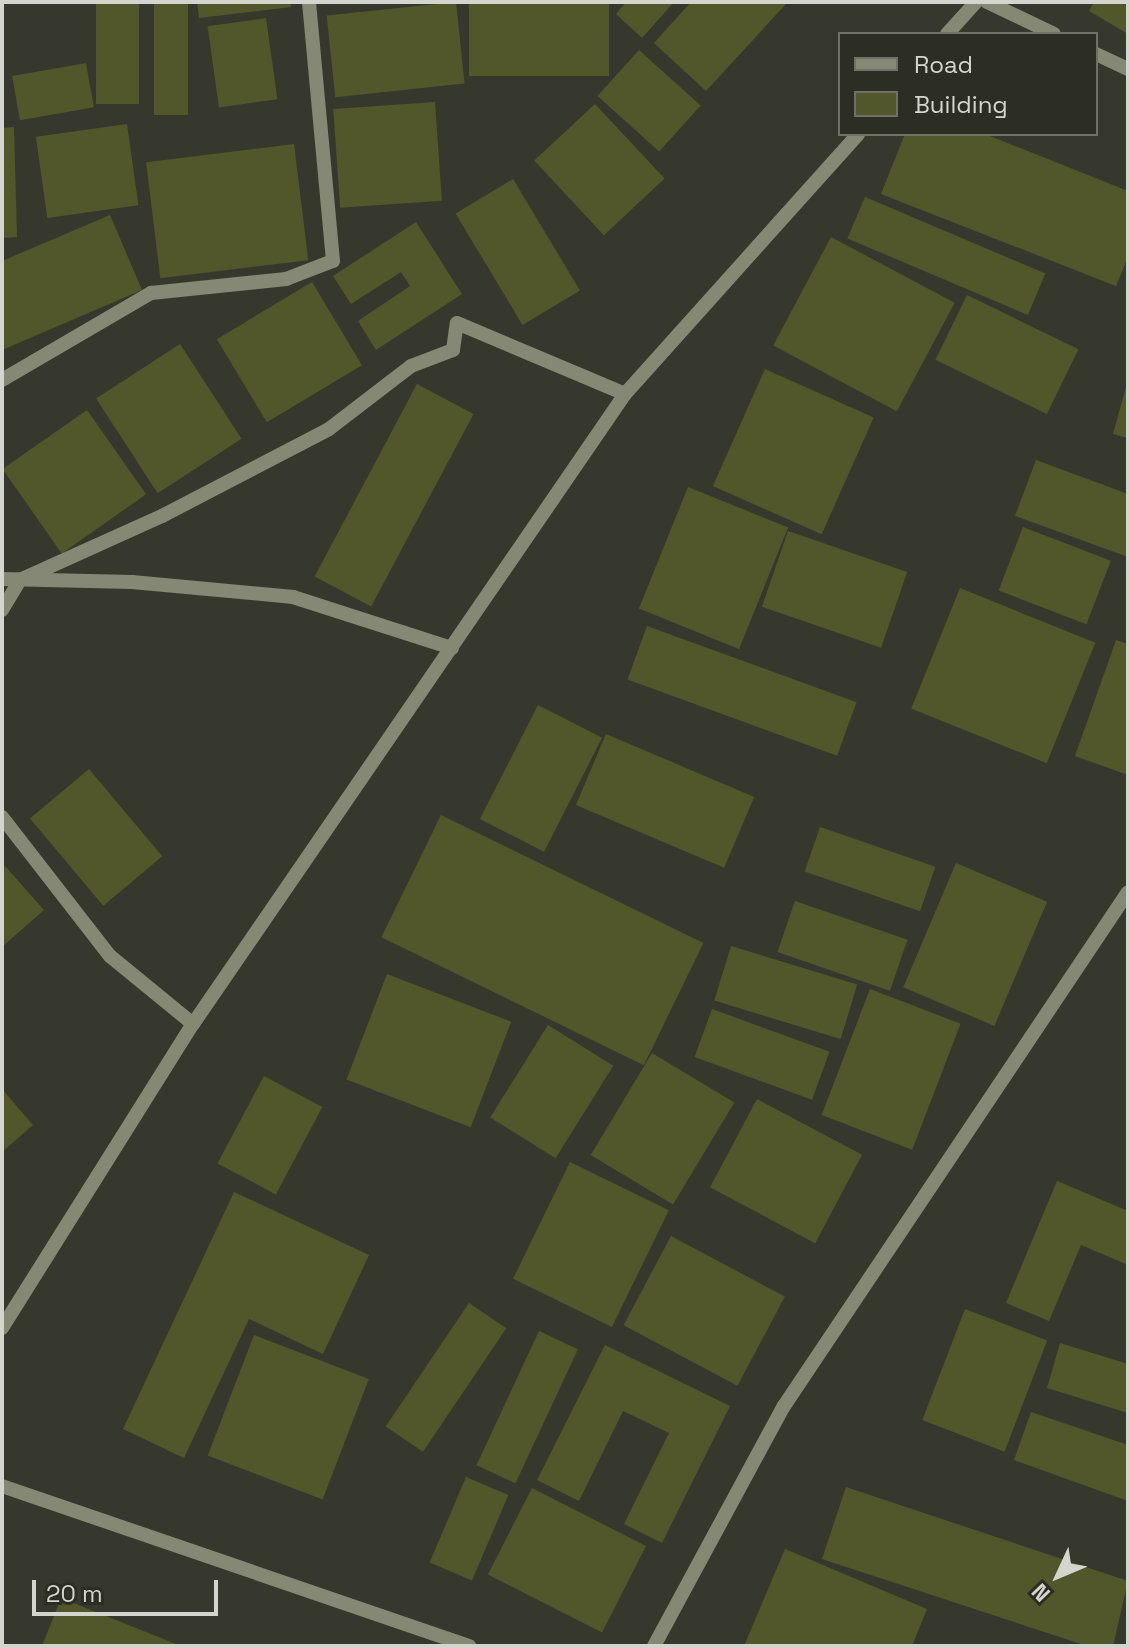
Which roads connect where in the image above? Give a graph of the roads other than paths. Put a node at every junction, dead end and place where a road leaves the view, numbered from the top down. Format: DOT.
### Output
graph roads {
  1 [pos="309,2"];
  2 [pos="976,2"];
  3 [pos="987,2"];
  4 [pos="949,32"];
  5 [pos="1050,32"];
  6 [pos="1098,55"];
  7 [pos="1128,69"];
  8 [pos="856,136"];
  9 [pos="2,380"];
  10 [pos="625,394"];
  11 [pos="2,579"];
  12 [pos="20,580"];
  13 [pos="2,610"];
  14 [pos="452,648"];
  15 [pos="2,817"];
  16 [pos="1128,892"];
  17 [pos="193,1024"];
  18 [pos="2,1328"];
  19 [pos="2,1486"];
  20 [pos="469,1646"];
  21 [pos="654,1646"];
  1 -- 9 [label="street"];
  2 -- 4 [label="street"];
  3 -- 5 [label="street"];
  6 -- 7 [label="street"];
  8 -- 10 [label="street"];
  10 -- 12 [label="street"];
  10 -- 14 [label="street"];
  11 -- 12 [label="street"];
  12 -- 13 [label="street"];
  12 -- 14 [label="street"];
  14 -- 17 [label="street"];
  15 -- 17 [label="street"];
  16 -- 21 [label="street"];
  17 -- 18 [label="street"];
  19 -- 20 [label="street"];
}
